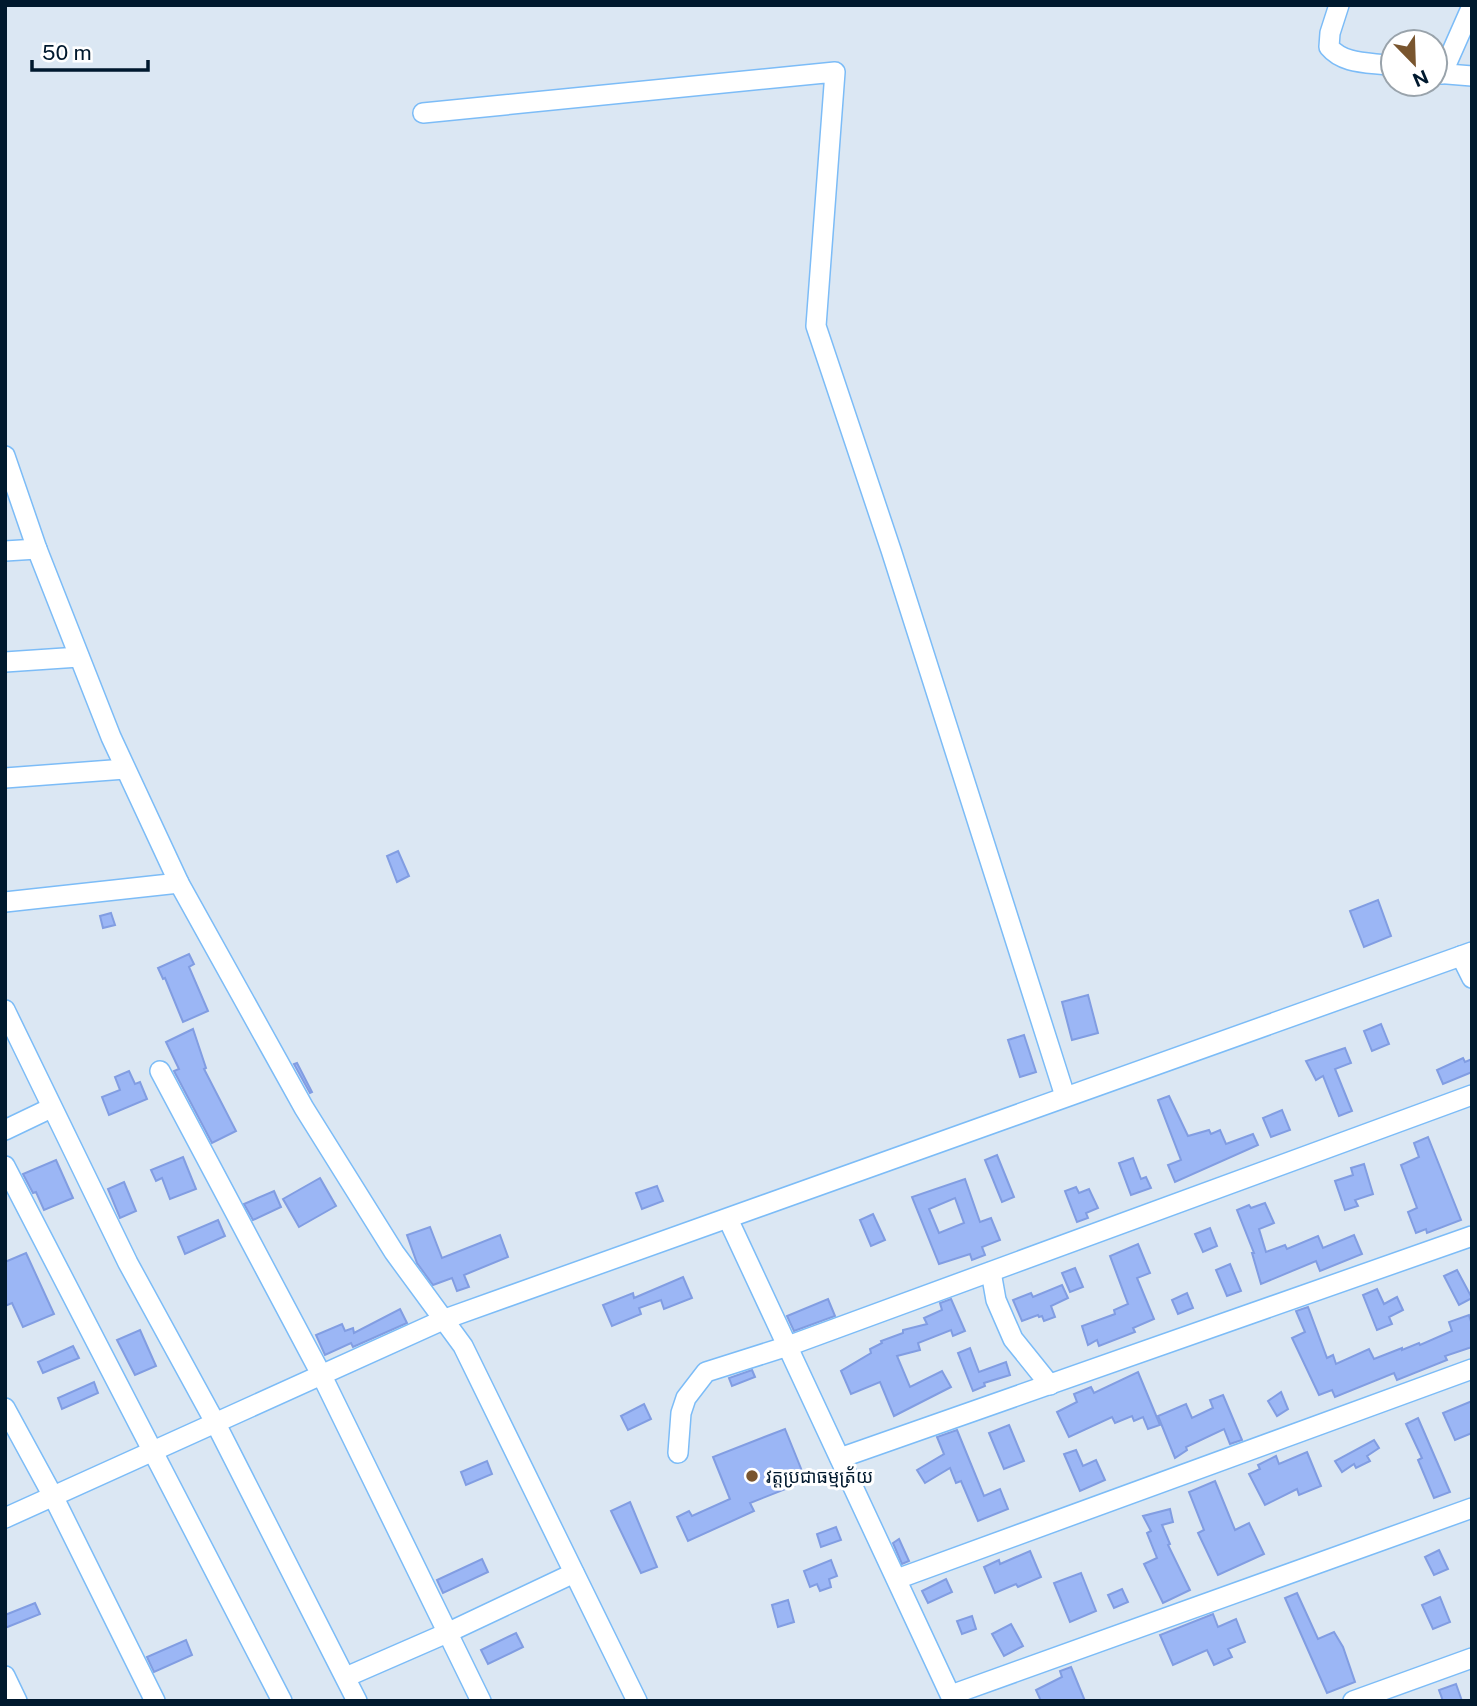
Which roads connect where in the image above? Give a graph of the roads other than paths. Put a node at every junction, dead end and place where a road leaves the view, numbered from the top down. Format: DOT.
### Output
graph roads {
  1 [pos="1339,5"];
  2 [pos="1472,6"];
  3 [pos="1449,51"];
  4 [pos="1379,64"];
  5 [pos="1449,74"];
  6 [pos="1472,76"];
  7 [pos="423,113"];
  8 [pos="5,456"];
  9 [pos="37,549"];
  10 [pos="5,551"];
  11 [pos="79,657"];
  12 [pos="5,662"];
  13 [pos="125,769"];
  14 [pos="5,778"];
  15 [pos="178,883"];
  16 [pos="5,902"];
  17 [pos="1466,954"];
  18 [pos="1472,978"];
  19 [pos="5,1010"];
  20 [pos="160,1071"];
  21 [pos="1065,1096"];
  22 [pos="1472,1096"];
  23 [pos="51,1108"];
  24 [pos="5,1130"];
  25 [pos="5,1166"];
  26 [pos="729,1219"];
  27 [pos="1472,1236"];
  28 [pos="991,1272"];
  29 [pos="445,1319"];
  30 [pos="788,1346"];
  31 [pos="1472,1369"];
  32 [pos="321,1376"];
  33 [pos="1050,1385"];
  34 [pos="5,1408"];
  35 [pos="216,1424"];
  36 [pos="154,1452"];
  37 [pos="678,1453"];
  38 [pos="840,1458"];
  39 [pos="54,1497"];
  40 [pos="1472,1508"];
  41 [pos="5,1518"];
  42 [pos="574,1573"];
  43 [pos="897,1579"];
  44 [pos="447,1633"];
  45 [pos="1472,1658"];
  46 [pos="5,1676"];
  47 [pos="345,1677"];
  48 [pos="952,1698"];
  49 [pos="17,1701"];
  50 [pos="155,1701"];
  51 [pos="282,1701"];
  52 [pos="357,1701"];
  53 [pos="481,1701"];
  54 [pos="637,1701"];
  55 [pos="1353,1701"];
  1 -- 4 [label="street"];
  2 -- 3 [label="street"];
  5 -- 6 [label="street"];
  7 -- 21 [label="street"];
  8 -- 9 [label="street"];
  9 -- 10 [label="street"];
  9 -- 11 [label="street"];
  11 -- 12 [label="street"];
  11 -- 13 [label="street"];
  13 -- 14 [label="street"];
  13 -- 15 [label="street"];
  15 -- 16 [label="street"];
  15 -- 29 [label="street"];
  17 -- 18 [label="street"];
  17 -- 21 [label="street"];
  19 -- 23 [label="street"];
  20 -- 32 [label="street"];
  21 -- 26 [label="street"];
  22 -- 28 [label="street"];
  23 -- 24 [label="street"];
  23 -- 35 [label="street"];
  25 -- 36 [label="street"];
  26 -- 29 [label="street"];
  26 -- 30 [label="street"];
  27 -- 33 [label="street"];
  28 -- 30 [label="street"];
  28 -- 33 [label="street"];
  29 -- 32 [label="street"];
  29 -- 42 [label="street"];
  30 -- 37 [label="street"];
  30 -- 38 [label="street"];
  31 -- 43 [label="street"];
  32 -- 35 [label="street"];
  32 -- 44 [label="street"];
  33 -- 38 [label="street"];
  34 -- 39 [label="street"];
  35 -- 36 [label="street"];
  35 -- 47 [label="street"];
  36 -- 39 [label="street"];
  36 -- 51 [label="street"];
  38 -- 43 [label="street"];
  39 -- 41 [label="street"];
  39 -- 50 [label="street"];
  40 -- 48 [label="street"];
  42 -- 44 [label="street"];
  42 -- 54 [label="street"];
  43 -- 48 [label="street"];
  44 -- 47 [label="street"];
  44 -- 53 [label="street"];
  45 -- 55 [label="street"];
  46 -- 49 [label="street"];
  47 -- 52 [label="street"];
}
